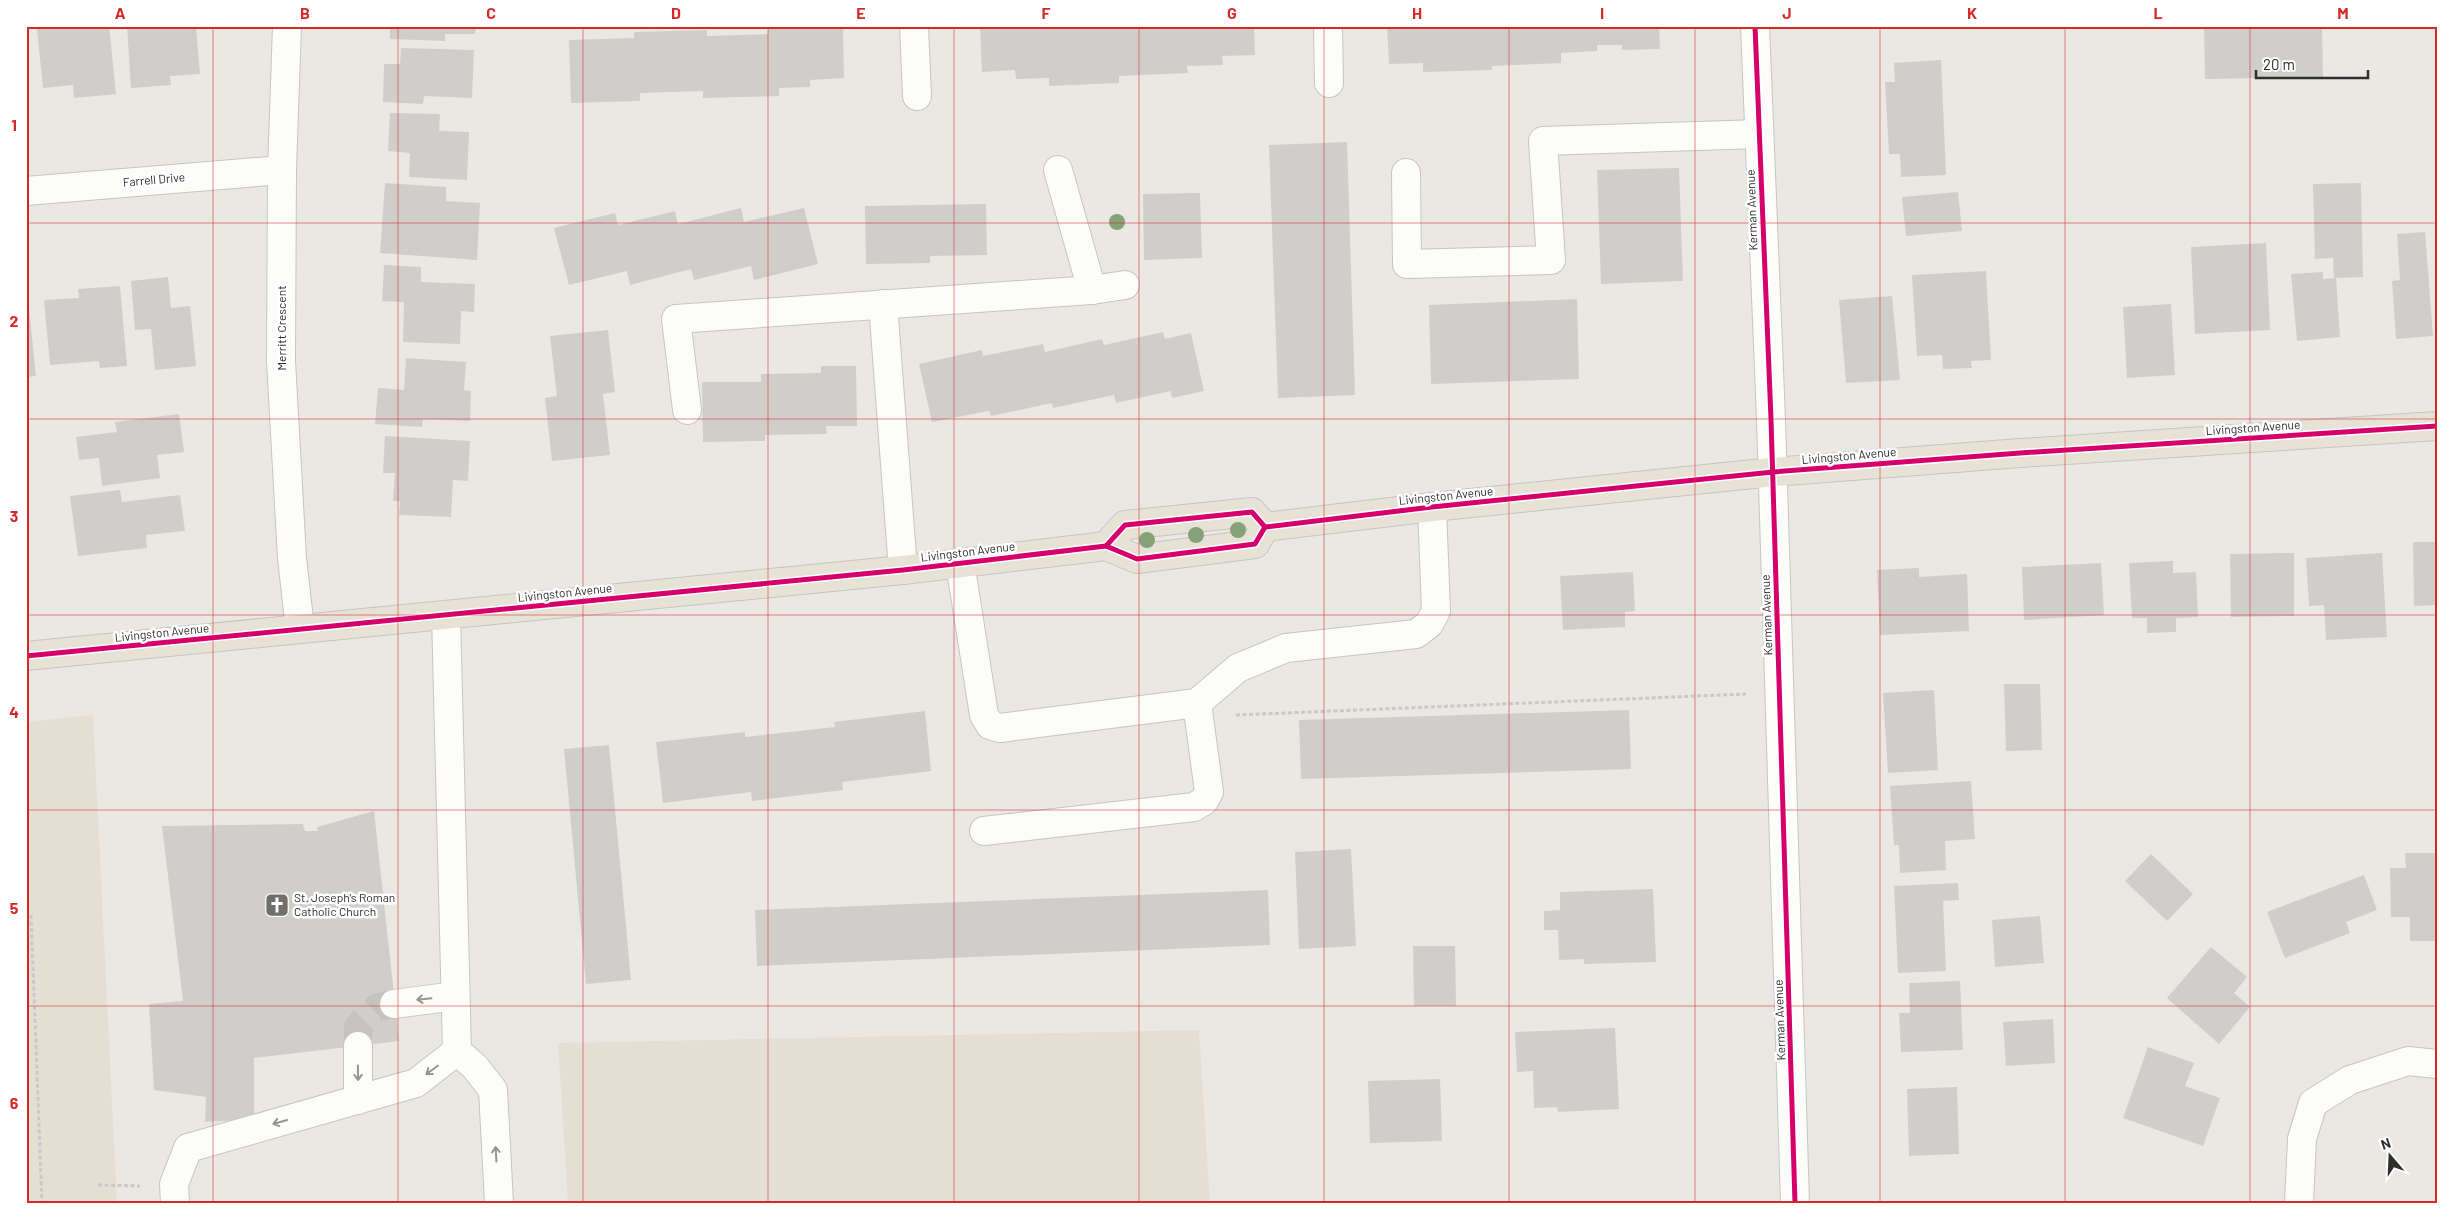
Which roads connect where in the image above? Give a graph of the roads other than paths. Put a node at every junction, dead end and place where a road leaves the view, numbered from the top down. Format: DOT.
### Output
graph roads {
  1 [pos="287,26"];
  2 [pos="914,26"];
  3 [pos="1328,26"];
  4 [pos="1755,26"];
  5 [pos="1329,83"];
  6 [pos="917,96"];
  7 [pos="1759,134"];
  8 [pos="282,170"];
  9 [pos="1058,170"];
  10 [pos="1406,173"];
  11 [pos="26,190"];
  12 [pos="1125,284"];
  13 [pos="1092,290"];
  14 [pos="883,304"];
  15 [pos="687,410"];
  16 [pos="2437,426"];
  17 [pos="1772,472"];
  18 [pos="1432,507"];
  19 [pos="960,563"];
  20 [pos="903,570"];
  21 [pos="446,615"];
  22 [pos="300,629"];
  23 [pos="26,656"];
  24 [pos="1198,710"];
  25 [pos="984,831"];
  26 [pos="455,996"];
  27 [pos="394,1004"];
  28 [pos="358,1046"];
  29 [pos="457,1051"];
  30 [pos="2437,1064"];
  31 [pos="358,1100"];
  32 [pos="174,1203"];
  33 [pos="499,1203"];
  34 [pos="1796,1203"];
  35 [pos="2300,1203"];
  1 -- 8 [label="street, Merritt Crescent"];
  2 -- 6 [label="street"];
  3 -- 5 [label="street"];
  4 -- 7 [label="street, Kerman Avenue"];
  7 -- 10 [label="street"];
  7 -- 17 [label="street, Kerman Avenue"];
  8 -- 11 [label="street, Farrell Drive"];
  8 -- 22 [label="street, Merritt Crescent"];
  9 -- 13 [label="street"];
  12 -- 13 [label="street"];
  13 -- 14 [label="street"];
  14 -- 15 [label="street"];
  14 -- 20 [label="street"];
  16 -- 17 [label="main road, Livingston Avenue"];
  17 -- 18 [label="main road, Livingston Avenue"];
  17 -- 34 [label="street, Kerman Avenue"];
  18 -- 19 [label="main road, Livingston Avenue"];
  18 -- 24 [label="street"];
  19 -- 20 [label="main road, Livingston Avenue"];
  19 -- 24 [label="street"];
  20 -- 21 [label="main road, Livingston Avenue"];
  21 -- 22 [label="main road, Livingston Avenue"];
  21 -- 26 [label="street"];
  22 -- 23 [label="main road, Livingston Avenue"];
  24 -- 25 [label="street"];
  26 -- 27 [label="street, one-way"];
  26 -- 29 [label="street"];
  28 -- 31 [label="street, one-way"];
  29 -- 31 [label="street, one-way"];
  33 -- 29 [label="street, one-way"];
  30 -- 35 [label="street"];
  31 -- 32 [label="street, one-way"];
}
